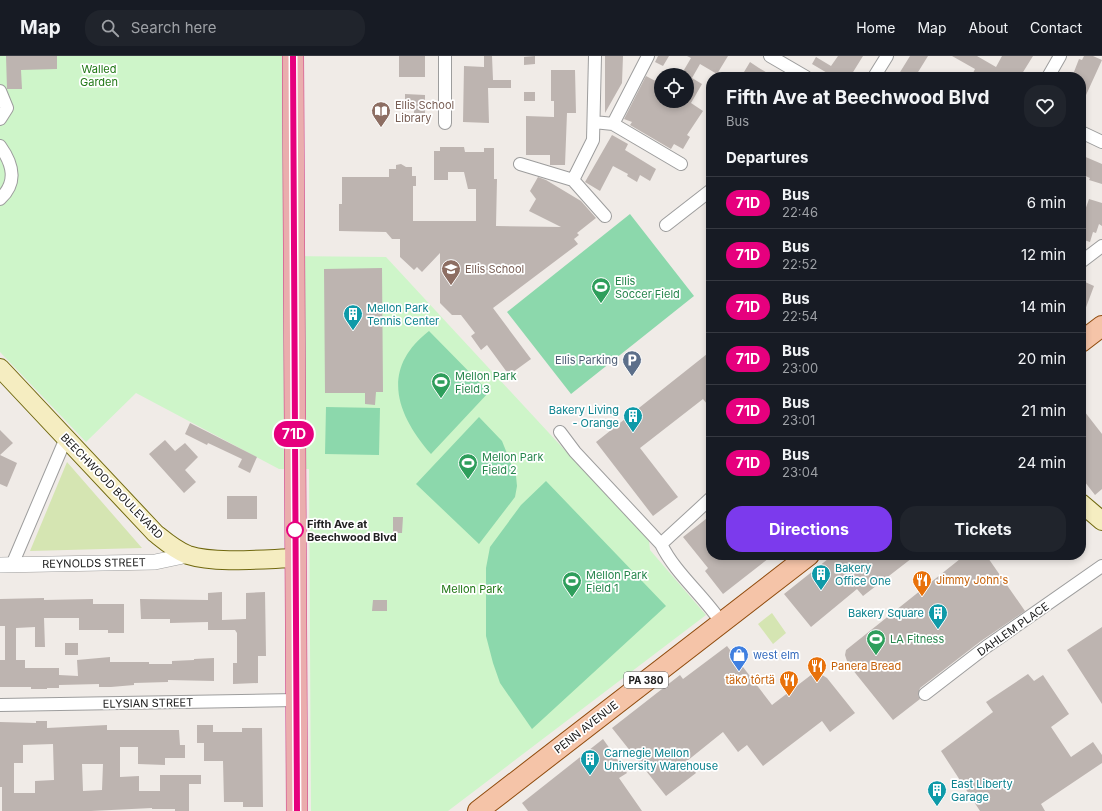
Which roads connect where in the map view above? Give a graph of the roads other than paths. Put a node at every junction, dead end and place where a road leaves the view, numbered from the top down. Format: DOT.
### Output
graph roads {
  1 [pos="294,56"];
  2 [pos="445,56"];
  3 [pos="595,56"];
  4 [pos="648,56"];
  5 [pos="770,56"];
  6 [pos="887,56"];
  7 [pos="1060,56"];
  8 [pos="797,72"];
  9 [pos="877,72"];
  10 [pos="1051,72"];
  11 [pos="0,91"];
  12 [pos="0,119"];
  13 [pos="594,122"];
  14 [pos="445,123"];
  15 [pos="613,124"];
  16 [pos="1086,134"];
  17 [pos="1102,142"];
  18 [pos="0,146"];
  19 [pos="520,164"];
  20 [pos="682,164"];
  21 [pos="573,180"];
  22 [pos="706,194"];
  23 [pos="0,199"];
  24 [pos="605,216"];
  25 [pos="666,225"];
  26 [pos="1102,246"];
  27 [pos="1086,259"];
  28 [pos="1102,326"];
  29 [pos="1086,338"];
  30 [pos="0,368"];
  31 [pos="560,432"];
  32 [pos="66,438"];
  33 [pos="706,503"];
  34 [pos="1086,507"];
  35 [pos="1102,521"];
  36 [pos="661,544"];
  37 [pos="188,555"];
  38 [pos="295,558"];
  39 [pos="802,560"];
  40 [pos="6,565"];
  41 [pos="1102,566"];
  42 [pos="721,622"];
  43 [pos="925,694"];
  44 [pos="296,700"];
  45 [pos="0,705"];
  46 [pos="297,811"];
  47 [pos="478,811"];
  1 -- 38 [label="highway"];
  2 -- 14 [label="street"];
  3 -- 13 [label="street"];
  4 -- 15 [label="street"];
  5 -- 8 [label="street"];
  6 -- 9 [label="street"];
  7 -- 10 [label="street"];
  11 -- 12 [label="street"];
  13 -- 15 [label="street"];
  13 -- 21 [label="street"];
  15 -- 20 [label="street"];
  16 -- 17 [label="street"];
  18 -- 23 [label="street"];
  19 -- 21 [label="street"];
  21 -- 24 [label="street"];
  22 -- 25 [label="street"];
  26 -- 27 [label="street"];
  28 -- 29 [label="main road"];
  30 -- 32 [label="main road, BEECHWOOD BOULEVARD"];
  31 -- 36 [label="street"];
  32 -- 37 [label="main road, BEECHWOOD BOULEVARD"];
  32 -- 40 [label="street"];
  33 -- 36 [label="street"];
  34 -- 35 [label="main road"];
  36 -- 42 [label="street"];
  37 -- 38 [label="main road, BEECHWOOD BOULEVARD"];
  37 -- 40 [label="street, REYNOLDS STREET"];
  38 -- 44 [label="highway"];
  39 -- 42 [label="main road, PENN AVENUE / PA 380"];
  41 -- 43 [label="street, DAHLEM PLACE"];
  42 -- 47 [label="main road, PENN AVENUE / PA 380"];
  44 -- 45 [label="street, ELYSIAN STREET"];
  44 -- 46 [label="highway"];
}
